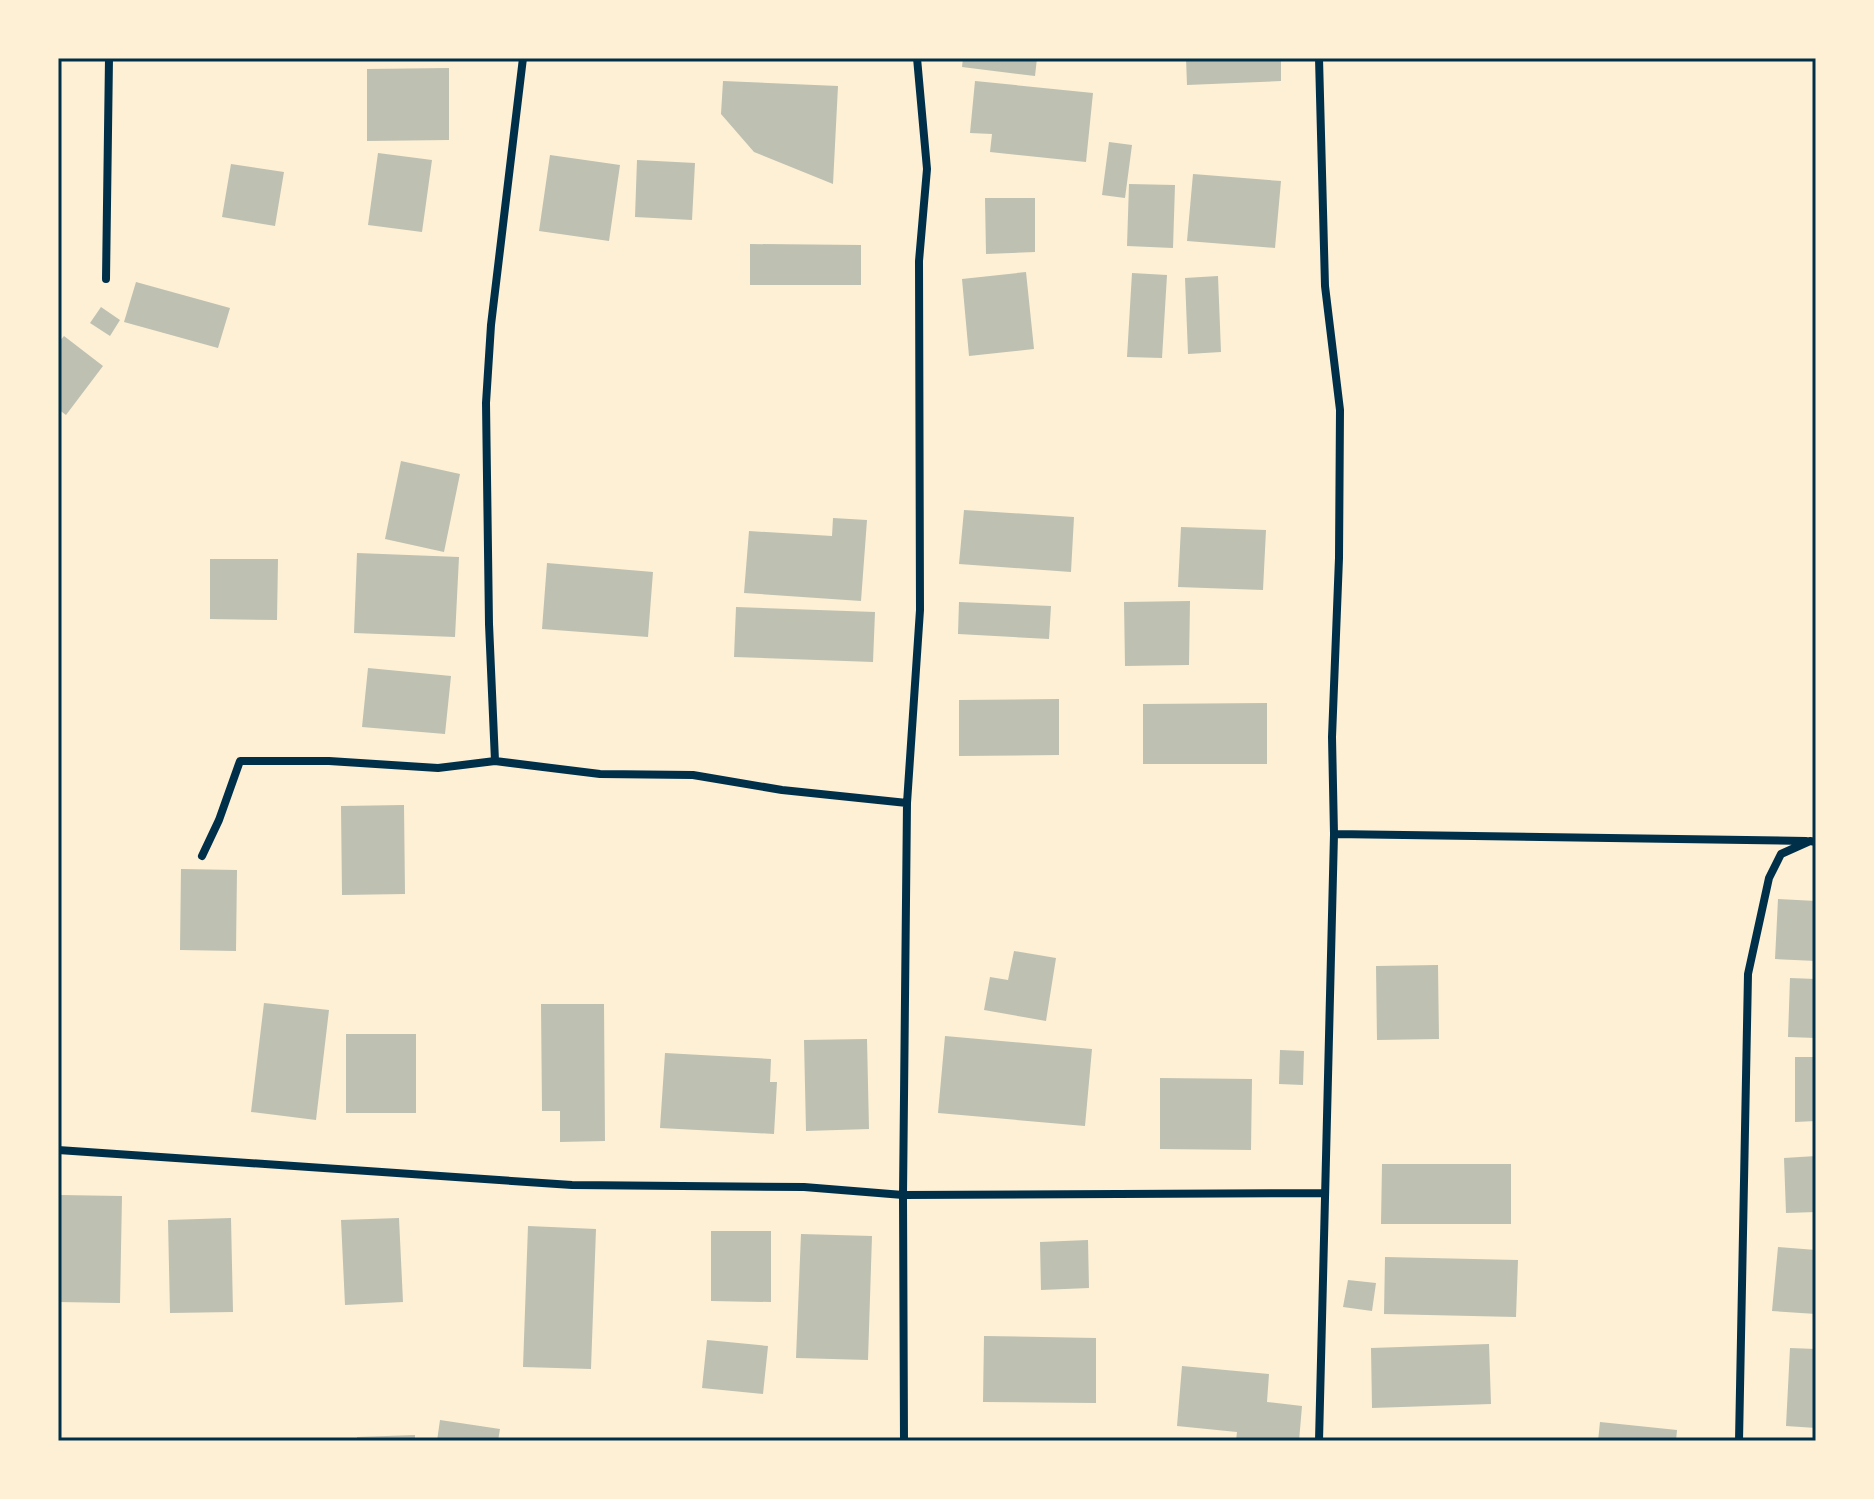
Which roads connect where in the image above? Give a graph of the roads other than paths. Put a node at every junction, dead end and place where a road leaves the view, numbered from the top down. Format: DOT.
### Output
graph roads {
  1 [pos="109,58"];
  2 [pos="523,58"];
  3 [pos="917,58"];
  4 [pos="1319,58"];
  5 [pos="106,279"];
  6 [pos="495,761"];
  7 [pos="907,803"];
  8 [pos="1334,834"];
  9 [pos="1813,842"];
  10 [pos="202,856"];
  11 [pos="58,1150"];
  12 [pos="1325,1193"];
  13 [pos="903,1195"];
  14 [pos="904,1441"];
  15 [pos="1319,1441"];
  16 [pos="1739,1441"];
  1 -- 5 [label="street"];
  2 -- 6 [label="street"];
  3 -- 7 [label="street"];
  4 -- 8 [label="street"];
  6 -- 7 [label="street"];
  6 -- 10 [label="street"];
  7 -- 13 [label="street"];
  8 -- 9 [label="street"];
  8 -- 12 [label="street"];
  9 -- 16 [label="street"];
  11 -- 13 [label="street"];
  12 -- 13 [label="street"];
  12 -- 15 [label="street"];
  13 -- 14 [label="street"];
}
